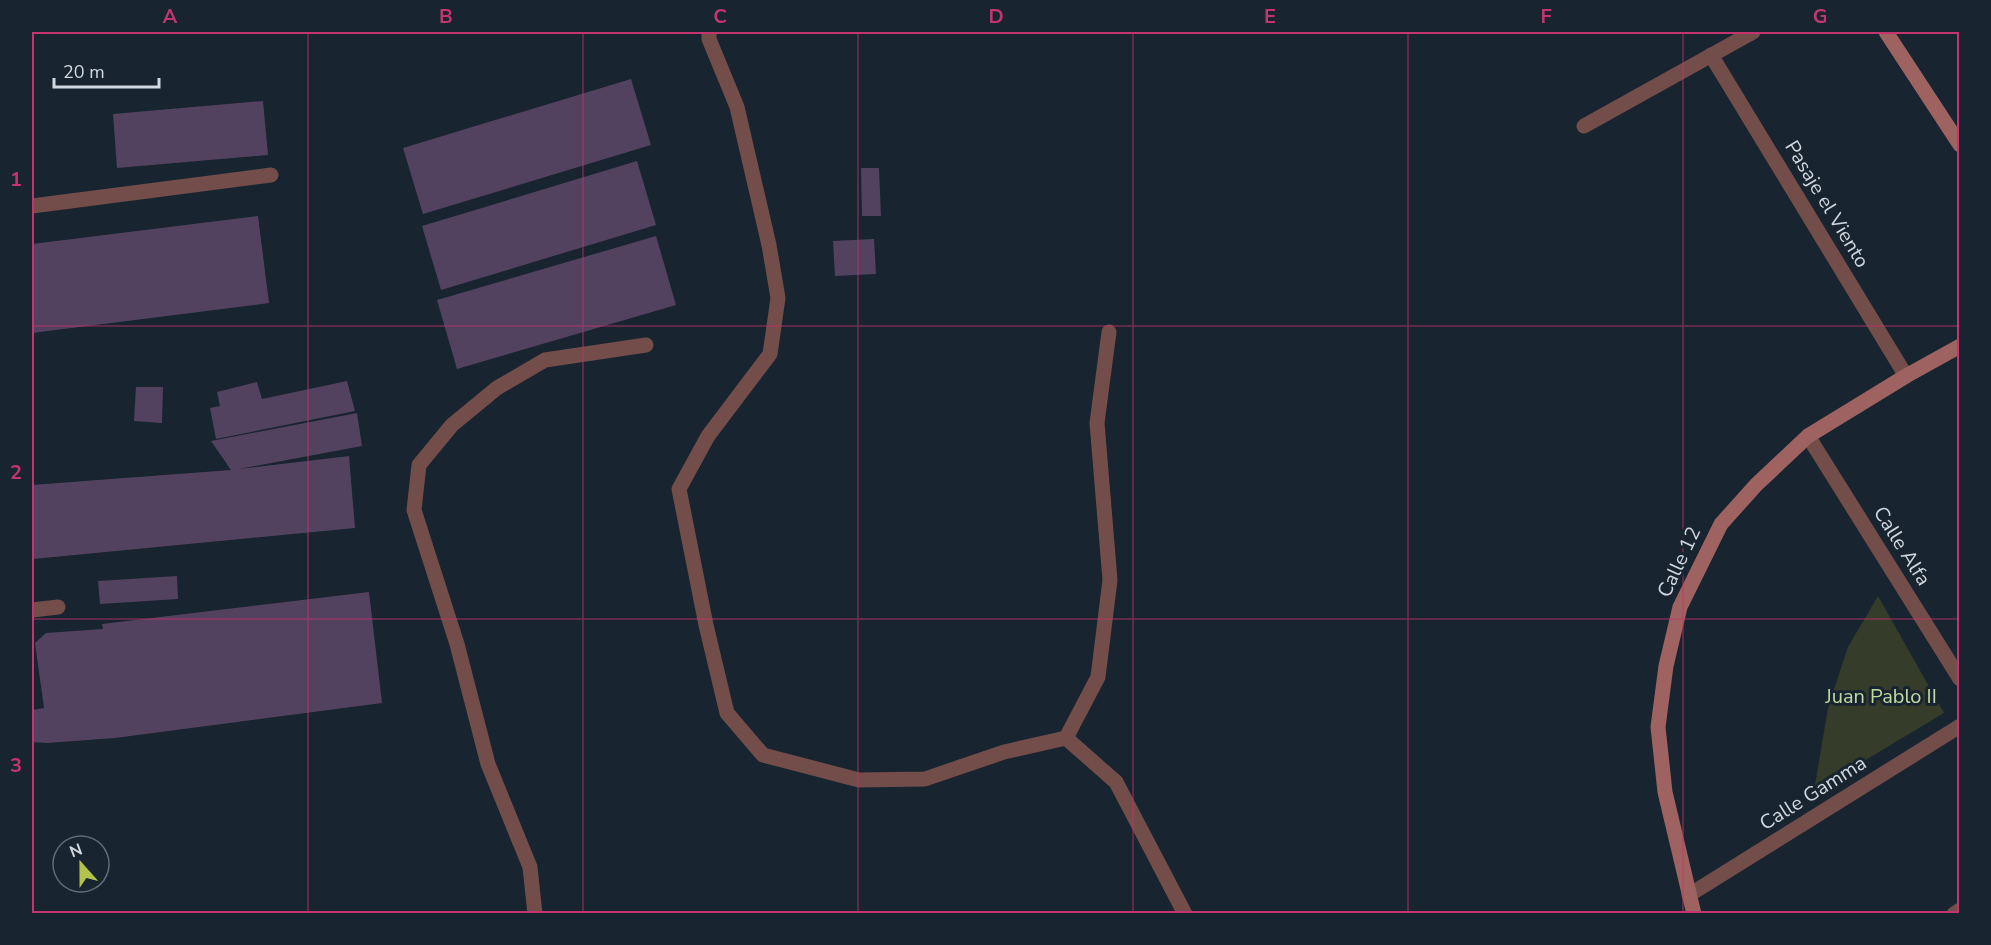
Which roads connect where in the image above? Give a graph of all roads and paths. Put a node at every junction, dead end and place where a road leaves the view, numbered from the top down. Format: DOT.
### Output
graph roads {
  1 [pos="709,32"];
  2 [pos="1753,32"];
  3 [pos="1886,32"];
  4 [pos="1711,55"];
  5 [pos="1584,126"];
  6 [pos="1959,145"];
  7 [pos="271,175"];
  8 [pos="32,206"];
  9 [pos="1109,332"];
  10 [pos="646,345"];
  11 [pos="1959,346"];
  12 [pos="1906,376"];
  13 [pos="1808,436"];
  14 [pos="58,606"];
  15 [pos="32,610"];
  16 [pos="1959,679"];
  17 [pos="1959,726"];
  18 [pos="1066,738"];
  19 [pos="1689,895"];
  20 [pos="1959,910"];
  21 [pos="535,914"];
  22 [pos="1185,914"];
  23 [pos="1694,914"];
  24 [pos="1953,914"];
  1 -- 18 [label="street"];
  2 -- 4 [label="street"];
  3 -- 6 [label="street"];
  4 -- 5 [label="street"];
  4 -- 12 [label="street, Pasaje el Viento"];
  7 -- 8 [label="street"];
  9 -- 18 [label="street"];
  10 -- 21 [label="street"];
  11 -- 12 [label="street, Calle 12"];
  12 -- 13 [label="street, Calle 12"];
  13 -- 16 [label="street, Calle Alfa"];
  13 -- 19 [label="street, Calle 12"];
  14 -- 15 [label="street"];
  17 -- 19 [label="street, Calle Gamma"];
  18 -- 22 [label="street"];
  19 -- 23 [label="street, Calle 12"];
  20 -- 24 [label="street"];
}
